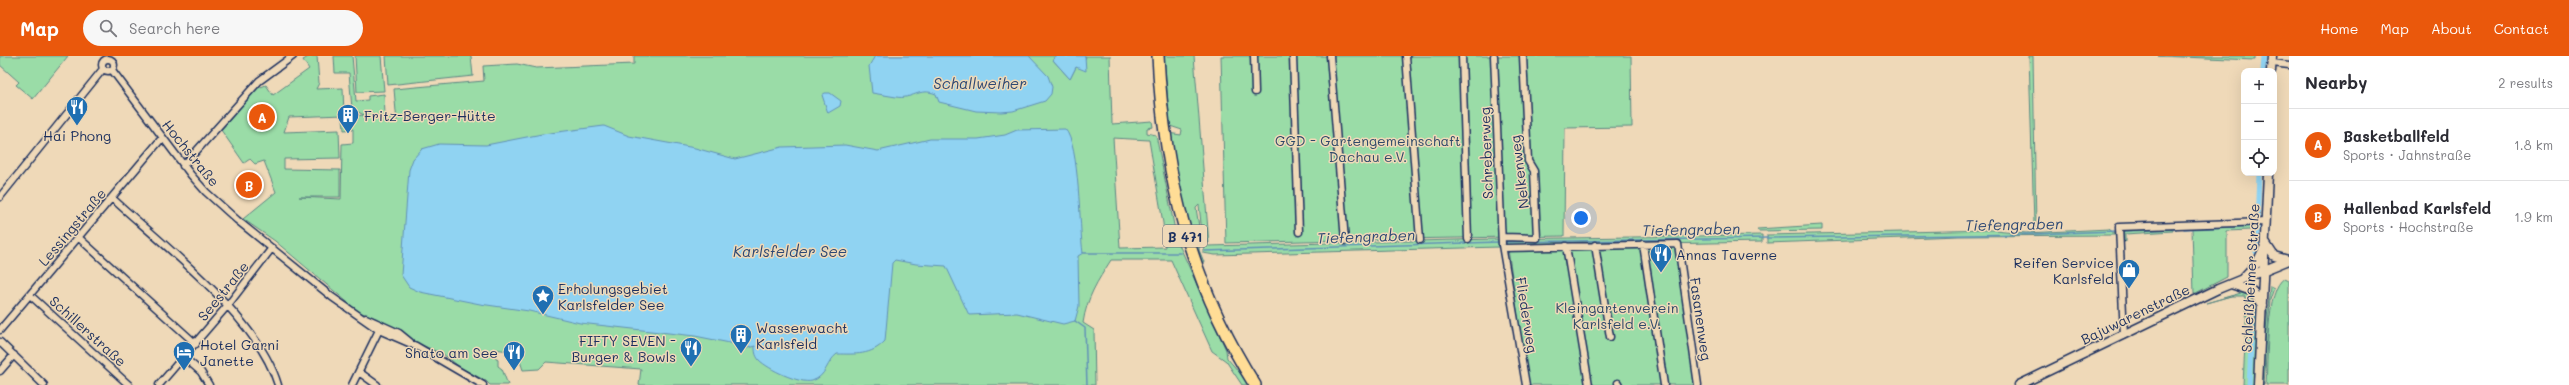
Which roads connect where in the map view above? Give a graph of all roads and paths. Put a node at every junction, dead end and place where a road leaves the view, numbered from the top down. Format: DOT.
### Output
graph roads {
  1 [pos="293,56"];
  2 [pos="1158,56"];
  3 [pos="1254,56"];
  4 [pos="1293,56"];
  5 [pos="1330,56"];
  6 [pos="1406,56"];
  7 [pos="1462,56"];
  8 [pos="1494,56"];
  9 [pos="1524,56"];
  10 [pos="114,58"];
  11 [pos="101,59"];
  12 [pos="2272,63"];
  13 [pos="2289,65"];
  14 [pos="103,69"];
  15 [pos="112,70"];
  16 [pos="1255,92"];
  17 [pos="162,138"];
  18 [pos="183,166"];
  19 [pos="2268,176"];
  20 [pos="0,197"];
  21 [pos="112,198"];
  22 [pos="2266,222"];
  23 [pos="1299,232"];
  24 [pos="78,238"];
  25 [pos="1468,239"];
  26 [pos="1420,240"];
  27 [pos="1345,241"];
  28 [pos="1502,242"];
  29 [pos="2265,243"];
  30 [pos="1643,244"];
  31 [pos="1595,245"];
  32 [pos="1566,246"];
  33 [pos="272,248"];
  34 [pos="2289,260"];
  35 [pos="2264,271"];
  36 [pos="2241,280"];
  37 [pos="2231,284"];
  38 [pos="30,295"];
  39 [pos="228,305"];
  40 [pos="2262,305"];
  41 [pos="357,314"];
  42 [pos="0,330"];
  43 [pos="379,330"];
  44 [pos="2124,335"];
  45 [pos="1610,337"];
  46 [pos="0,342"];
  47 [pos="196,344"];
  48 [pos="416,346"];
  49 [pos="14,355"];
  50 [pos="184,357"];
  51 [pos="0,371"];
  52 [pos="359,372"];
  53 [pos="480,384"];
  54 [pos="44,385"];
  55 [pos="129,385"];
  56 [pos="159,385"];
  57 [pos="210,385"];
  58 [pos="278,385"];
  59 [pos="352,385"];
  60 [pos="377,385"];
  61 [pos="1255,385"];
  62 [pos="1526,385"];
  63 [pos="1590,385"];
  64 [pos="1664,385"];
  65 [pos="1698,385"];
  66 [pos="2019,385"];
  67 [pos="2258,385"];
  1 -- 18 [label="street"];
  2 -- 61 [label="highway, B 471"];
  3 -- 16 [label="street"];
  4 -- 23 [label="street"];
  5 -- 27 [label="street"];
  6 -- 26 [label="street"];
  7 -- 25 [label="street"];
  8 -- 28 [label="street, Schreberweg"];
  9 -- 28 [label="street, Nelkenweg"];
  10 -- 11 [label="street"];
  10 -- 15 [label="street"];
  11 -- 14 [label="street"];
  12 -- 13 [label="street"];
  14 -- 15 [label="street"];
  14 -- 20 [label="street"];
  15 -- 17 [label="street, Hochstraße"];
  17 -- 18 [label="street, Hochstraße"];
  17 -- 21 [label="street, Lessingstraße"];
  18 -- 33 [label="street, Hochstraße"];
  19 -- 22 [label="main road, Schleißheimer Straße"];
  21 -- 24 [label="street, Lessingstraße"];
  21 -- 39 [label="street"];
  22 -- 29 [label="main road, Schleißheimer Straße"];
  22 -- 44 [label="street"];
  24 -- 38 [label="street, Lessingstraße"];
  24 -- 47 [label="street"];
  28 -- 32 [label="street"];
  28 -- 62 [label="street, Fliederweg"];
  29 -- 34 [label="main road"];
  29 -- 35 [label="main road, Schleißheimer Straße"];
  29 -- 36 [label="main road"];
  30 -- 31 [label="street"];
  30 -- 64 [label="street"];
  30 -- 65 [label="street, Fasanenweg"];
  31 -- 32 [label="street"];
  31 -- 45 [label="street"];
  32 -- 63 [label="street"];
  33 -- 39 [label="street, Seestraße"];
  33 -- 41 [label="street, Hochstraße"];
  34 -- 35 [label="main road, Bajuwarenstraße"];
  35 -- 36 [label="main road, Bajuwarenstraße"];
  35 -- 40 [label="main road, Schleißheimer Straße"];
  36 -- 37 [label="main road, Bajuwarenstraße"];
  37 -- 40 [label="main road"];
  37 -- 44 [label="main road, Bajuwarenstraße"];
  38 -- 42 [label="street, Lessingstraße"];
  38 -- 55 [label="street, Schillerstraße"];
  39 -- 47 [label="street, Seestraße"];
  39 -- 58 [label="street"];
  40 -- 67 [label="main road, Schleißheimer Straße"];
  41 -- 43 [label="street, Hochstraße"];
  41 -- 48 [label="street, Hochstraße"];
  43 -- 48 [label="street, Hochstraße"];
  43 -- 52 [label="street"];
  44 -- 66 [label="main road, Bajuwarenstraße"];
  46 -- 49 [label="street"];
  47 -- 50 [label="street, Seestraße"];
  48 -- 53 [label="street, Hochstraße"];
  49 -- 51 [label="street"];
  49 -- 54 [label="street"];
  50 -- 56 [label="street, Seestraße"];
  50 -- 57 [label="street"];
  52 -- 59 [label="street"];
  52 -- 60 [label="street"];
}
